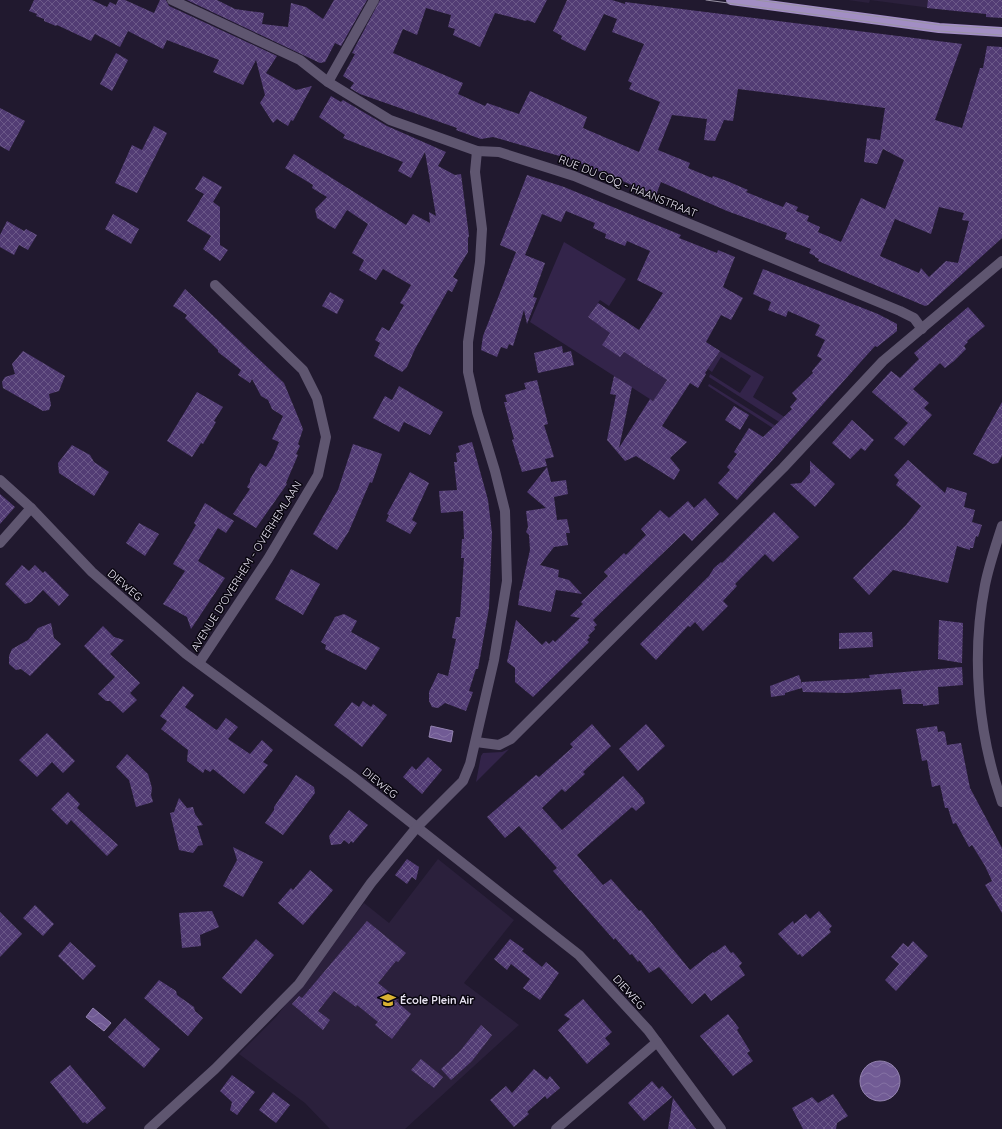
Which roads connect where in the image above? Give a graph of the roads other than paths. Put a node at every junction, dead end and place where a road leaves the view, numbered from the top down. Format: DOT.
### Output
graph roads {
  1 [pos="172,0"];
  2 [pos="374,0"];
  3 [pos="731,0"];
  4 [pos="1002,32"];
  5 [pos="328,82"];
  6 [pos="477,151"];
  7 [pos="1002,261"];
  8 [pos="214,285"];
  9 [pos="922,329"];
  10 [pos="0,480"];
  11 [pos="31,508"];
  12 [pos="1002,526"];
  13 [pos="0,543"];
  14 [pos="199,663"];
  15 [pos="476,742"];
  16 [pos="1002,802"];
  17 [pos="417,827"];
  18 [pos="658,1042"];
  19 [pos="149,1129"];
  20 [pos="556,1129"];
  21 [pos="721,1129"];
  1 -- 5 [label="street, RUE DU COQ - HAANSTRAAT"];
  2 -- 5 [label="street"];
  3 -- 4 [label="main road"];
  5 -- 6 [label="street, RUE DU COQ - HAANSTRAAT"];
  6 -- 9 [label="street, RUE DU COQ - HAANSTRAAT"];
  6 -- 15 [label="street"];
  7 -- 9 [label="street"];
  8 -- 14 [label="street, AVENUE D'OVERHEM - OVERHEMLAAN"];
  9 -- 15 [label="street"];
  10 -- 11 [label="street, DIEWEG"];
  11 -- 13 [label="street"];
  11 -- 14 [label="street, DIEWEG"];
  12 -- 16 [label="street"];
  14 -- 17 [label="street, DIEWEG"];
  15 -- 17 [label="street"];
  17 -- 18 [label="street, DIEWEG"];
  17 -- 19 [label="street"];
  18 -- 20 [label="street"];
  18 -- 21 [label="street, DIEWEG"];
}
